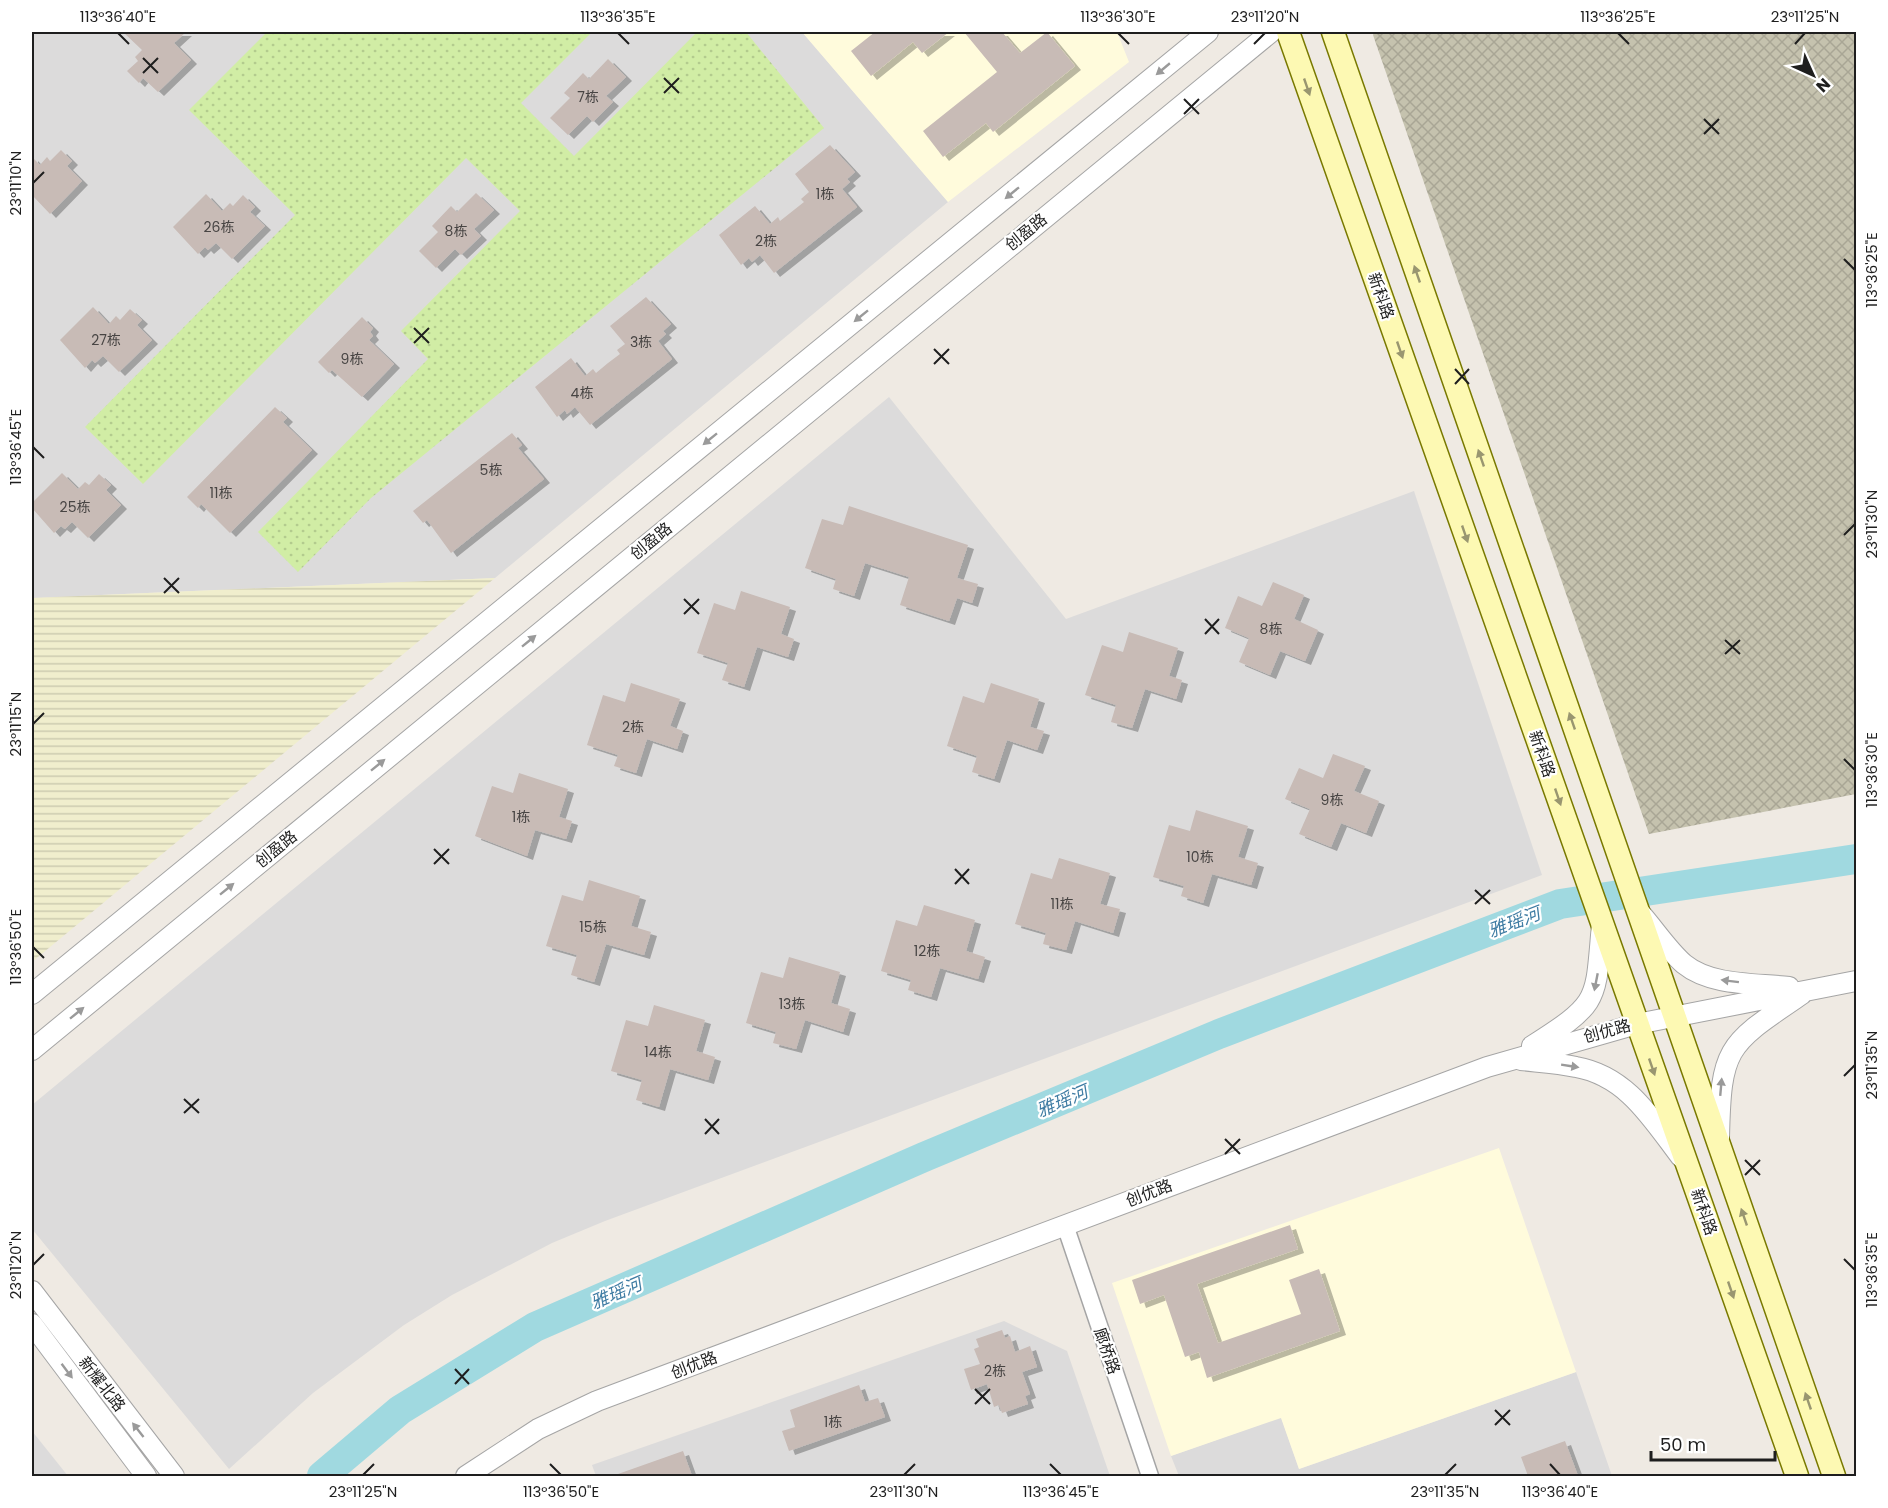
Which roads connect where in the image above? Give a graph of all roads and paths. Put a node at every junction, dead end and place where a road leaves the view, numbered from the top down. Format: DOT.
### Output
graph roads {
  1 [pos="1208,32"];
  2 [pos="1271,32"];
  3 [pos="1288,32"];
  4 [pos="1333,32"];
  5 [pos="1638,910"];
  6 [pos="1602,924"];
  7 [pos="1857,981"];
  8 [pos="1809,989"];
  9 [pos="32,994"];
  10 [pos="1674,1015"];
  11 [pos="1637,1023"];
  12 [pos="32,1050"];
  13 [pos="1512,1059"];
  14 [pos="1719,1145"];
  15 [pos="1688,1167"];
  16 [pos="1065,1225"];
  17 [pos="32,1291"];
  18 [pos="32,1324"];
  19 [pos="146,1476"];
  20 [pos="174,1476"];
  21 [pos="466,1476"];
  22 [pos="1150,1476"];
  23 [pos="1797,1476"];
  24 [pos="1834,1476"];
  1 -- 9 [label="street, one-way"];
  12 -- 2 [label="street, 创盈路, one-way"];
  3 -- 6 [label="main road, 新科路, one-way"];
  5 -- 4 [label="main road, one-way"];
  8 -- 5 [label="street, one-way"];
  5 -- 10 [label="main road"];
  6 -- 11 [label="main road, 新科路"];
  6 -- 13 [label="street, one-way"];
  7 -- 8 [label="street, 创优路"];
  8 -- 10 [label="street, 创优路"];
  14 -- 8 [label="street, one-way"];
  10 -- 11 [label="street, 创优路"];
  10 -- 14 [label="main road"];
  11 -- 13 [label="street, 创优路"];
  11 -- 15 [label="main road, 新科路, one-way"];
  13 -- 15 [label="street, one-way"];
  13 -- 16 [label="street, 创优路"];
  24 -- 14 [label="main road, one-way"];
  15 -- 23 [label="main road, 新科路, one-way"];
  16 -- 21 [label="street, 创优路"];
  16 -- 22 [label="street, 廊桥路"];
  20 -- 17 [label="street, 新耀北路, one-way"];
  18 -- 19 [label="street, 新耀北路, one-way"];
}
